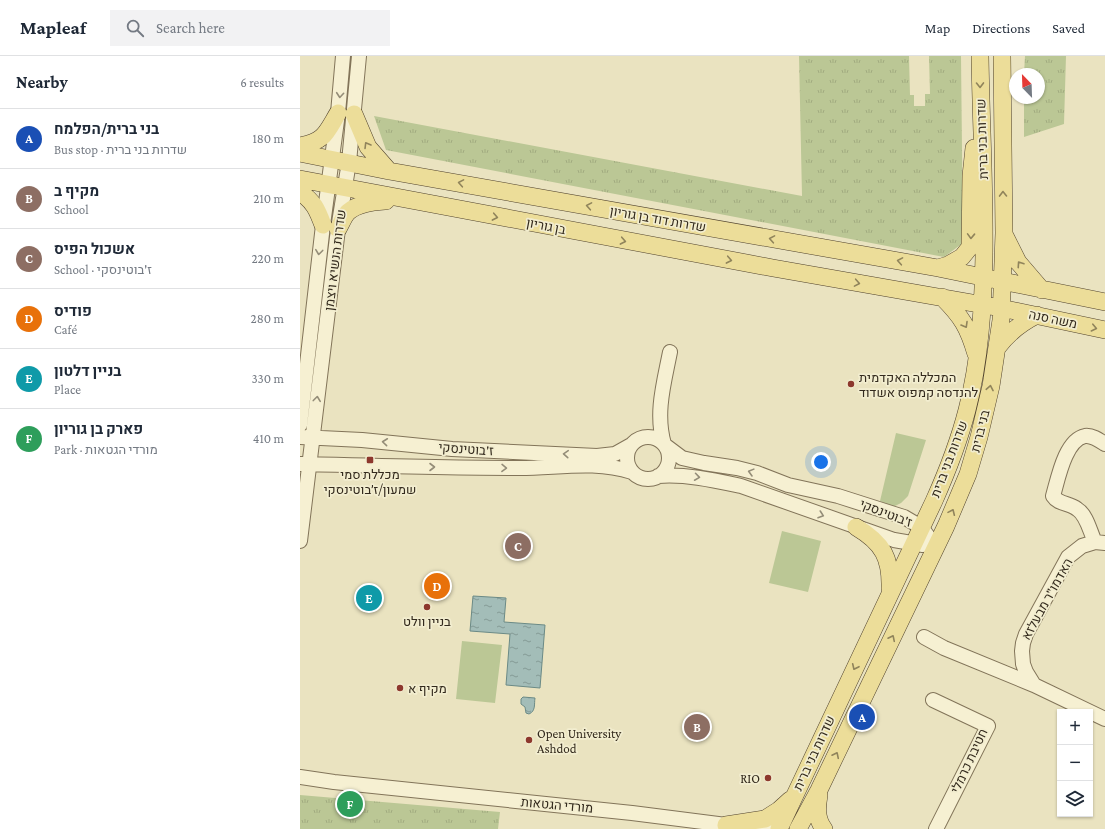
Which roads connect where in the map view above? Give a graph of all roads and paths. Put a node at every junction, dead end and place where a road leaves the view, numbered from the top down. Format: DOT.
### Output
graph roads {
  1 [pos="343,56"];
  2 [pos="359,56"];
  3 [pos="980,56"];
  4 [pos="1002,56"];
  5 [pos="346,114"];
  6 [pos="981,114"];
  7 [pos="300,146"];
  8 [pos="300,153"];
  9 [pos="332,159"];
  10 [pos="349,162"];
  11 [pos="389,171"];
  12 [pos="300,179"];
  13 [pos="328,185"];
  14 [pos="345,188"];
  15 [pos="300,192"];
  16 [pos="402,199"];
  17 [pos="330,227"];
  18 [pos="1004,233"];
  19 [pos="938,268"];
  20 [pos="984,277"];
  21 [pos="1003,280"];
  22 [pos="1042,290"];
  23 [pos="942,297"];
  24 [pos="1105,302"];
  25 [pos="983,304"];
  26 [pos="1001,308"];
  27 [pos="1038,315"];
  28 [pos="1105,330"];
  29 [pos="997,349"];
  30 [pos="670,352"];
  31 [pos="977,359"];
  32 [pos="660,405"];
  33 [pos="300,425"];
  34 [pos="306,437"];
  35 [pos="636,441"];
  36 [pos="1105,444"];
  37 [pos="665,445"];
  38 [pos="305,464"];
  39 [pos="632,472"];
  40 [pos="658,476"];
  41 [pos="856,527"];
  42 [pos="921,527"];
  43 [pos="300,541"];
  44 [pos="1100,542"];
  45 [pos="913,544"];
  46 [pos="936,547"];
  47 [pos="890,594"];
  48 [pos="924,637"];
  49 [pos="1034,685"];
  50 [pos="933,700"];
  51 [pos="1105,719"];
  52 [pos="300,776"];
  53 [pos="334,782"];
  54 [pos="300,784"];
  55 [pos="819,790"];
  56 [pos="795,795"];
  57 [pos="730,827"];
  58 [pos="779,829"];
  59 [pos="798,829"];
  60 [pos="824,829"];
  61 [pos="936,829"];
  1 -- 5 [label="street, שדרות הנשיא ויצמן, one-way"];
  2 -- 5 [label="street, שדרות הנשיא ויצמן"];
  3 -- 6 [label="main road, שדרות בני ברית, one-way"];
  18 -- 4 [label="main road, one-way"];
  5 -- 7 [label="main road"];
  5 -- 9 [label="street, שדרות הנשיא ויצמן"];
  5 -- 10 [label="street, שדרות הנשיא ויצמן"];
  11 -- 5 [label="main road, one-way"];
  6 -- 19 [label="main road, one-way"];
  6 -- 20 [label="main road, שדרות בני ברית"];
  8 -- 9 [label="main road"];
  9 -- 10 [label="main road, שדרות דוד בן גוריון"];
  9 -- 13 [label="street, שדרות הנשיא ויצמן"];
  10 -- 11 [label="main road, שדרות דוד בן גוריון"];
  10 -- 14 [label="street, שדרות הנשיא ויצמן"];
  19 -- 11 [label="main road, שדרות דוד בן גוריון, one-way"];
  12 -- 13 [label="main road"];
  13 -- 14 [label="main road"];
  13 -- 17 [label="street, שדרות הנשיא ויצמן"];
  14 -- 16 [label="main road"];
  14 -- 17 [label="street, שדרות הנשיא ויצמן"];
  15 -- 17 [label="main road"];
  16 -- 17 [label="main road"];
  16 -- 23 [label="main road, בן גוריון, one-way"];
  17 -- 33 [label="street, שדרות הנשיא ויצמן, one-way"];
  34 -- 17 [label="street, שדרות הנשיא ויצמן, one-way"];
  18 -- 21 [label="main road"];
  22 -- 18 [label="main road, one-way"];
  19 -- 20 [label="main road, שדרות דוד בן גוריון"];
  20 -- 21 [label="main road, שדרות דוד בן גוריון"];
  20 -- 25 [label="main road, שדרות בני ברית"];
  21 -- 22 [label="main road, משה סנה"];
  21 -- 26 [label="main road"];
  22 -- 24 [label="main road, משה סנה"];
  23 -- 25 [label="main road"];
  23 -- 31 [label="main road, one-way"];
  25 -- 26 [label="main road, משה סנה"];
  25 -- 31 [label="main road, שדרות בני ברית"];
  26 -- 27 [label="main road, משה סנה"];
  26 -- 29 [label="main road, בני ברית"];
  27 -- 28 [label="main road, משה סנה, one-way"];
  27 -- 29 [label="main road"];
  46 -- 29 [label="main road, בני ברית, one-way"];
  30 -- 32 [label="street"];
  31 -- 42 [label="main road, שדרות בני ברית"];
  32 -- 35 [label="street"];
  32 -- 37 [label="street"];
  35 -- 34 [label="street, ז'בוטינסקי, one-way"];
  34 -- 38 [label="street, שדרות הנשיא ויצמן"];
  35 -- 37 [label="street"];
  35 -- 39 [label="street"];
  36 -- 44 [label="street, האדמו\"ר מבעלזא"];
  37 -- 40 [label="street"];
  42 -- 37 [label="street, ז'בוטינסקי, one-way"];
  38 -- 39 [label="street, ז'בוטינסקי, one-way"];
  38 -- 43 [label="street, שדרות הנשיא ויצמן"];
  39 -- 40 [label="street"];
  40 -- 41 [label="street, ז'בוטינסקי, one-way"];
  41 -- 45 [label="street, ז'בוטינסקי"];
  41 -- 47 [label="main road"];
  42 -- 45 [label="main road, שדרות בני ברית"];
  42 -- 46 [label="street, ז'בוטינסקי"];
  44 -- 49 [label="street, האדמו\"ר מבעלזא"];
  45 -- 46 [label="street, ז'בוטינסקי"];
  45 -- 47 [label="main road, שדרות בני ברית"];
  55 -- 46 [label="main road, שדרות בני ברית, one-way"];
  47 -- 56 [label="main road, שדרות בני ברית, one-way"];
  48 -- 49 [label="street"];
  49 -- 51 [label="street"];
  50 -- 61 [label="street, חטיבת כרמלי"];
  52 -- 53 [label="street, מורדי הגטאות"];
  53 -- 54 [label="street, מורדי הגטאות"];
  53 -- 57 [label="street, מורדי הגטאות"];
  55 -- 59 [label="main road, שדרות בני ברית"];
  55 -- 60 [label="main road"];
  56 -- 57 [label="main road"];
  56 -- 58 [label="main road, שדרות בני ברית"];
  57 -- 58 [label="street, מורדי הגטאות"];
}
